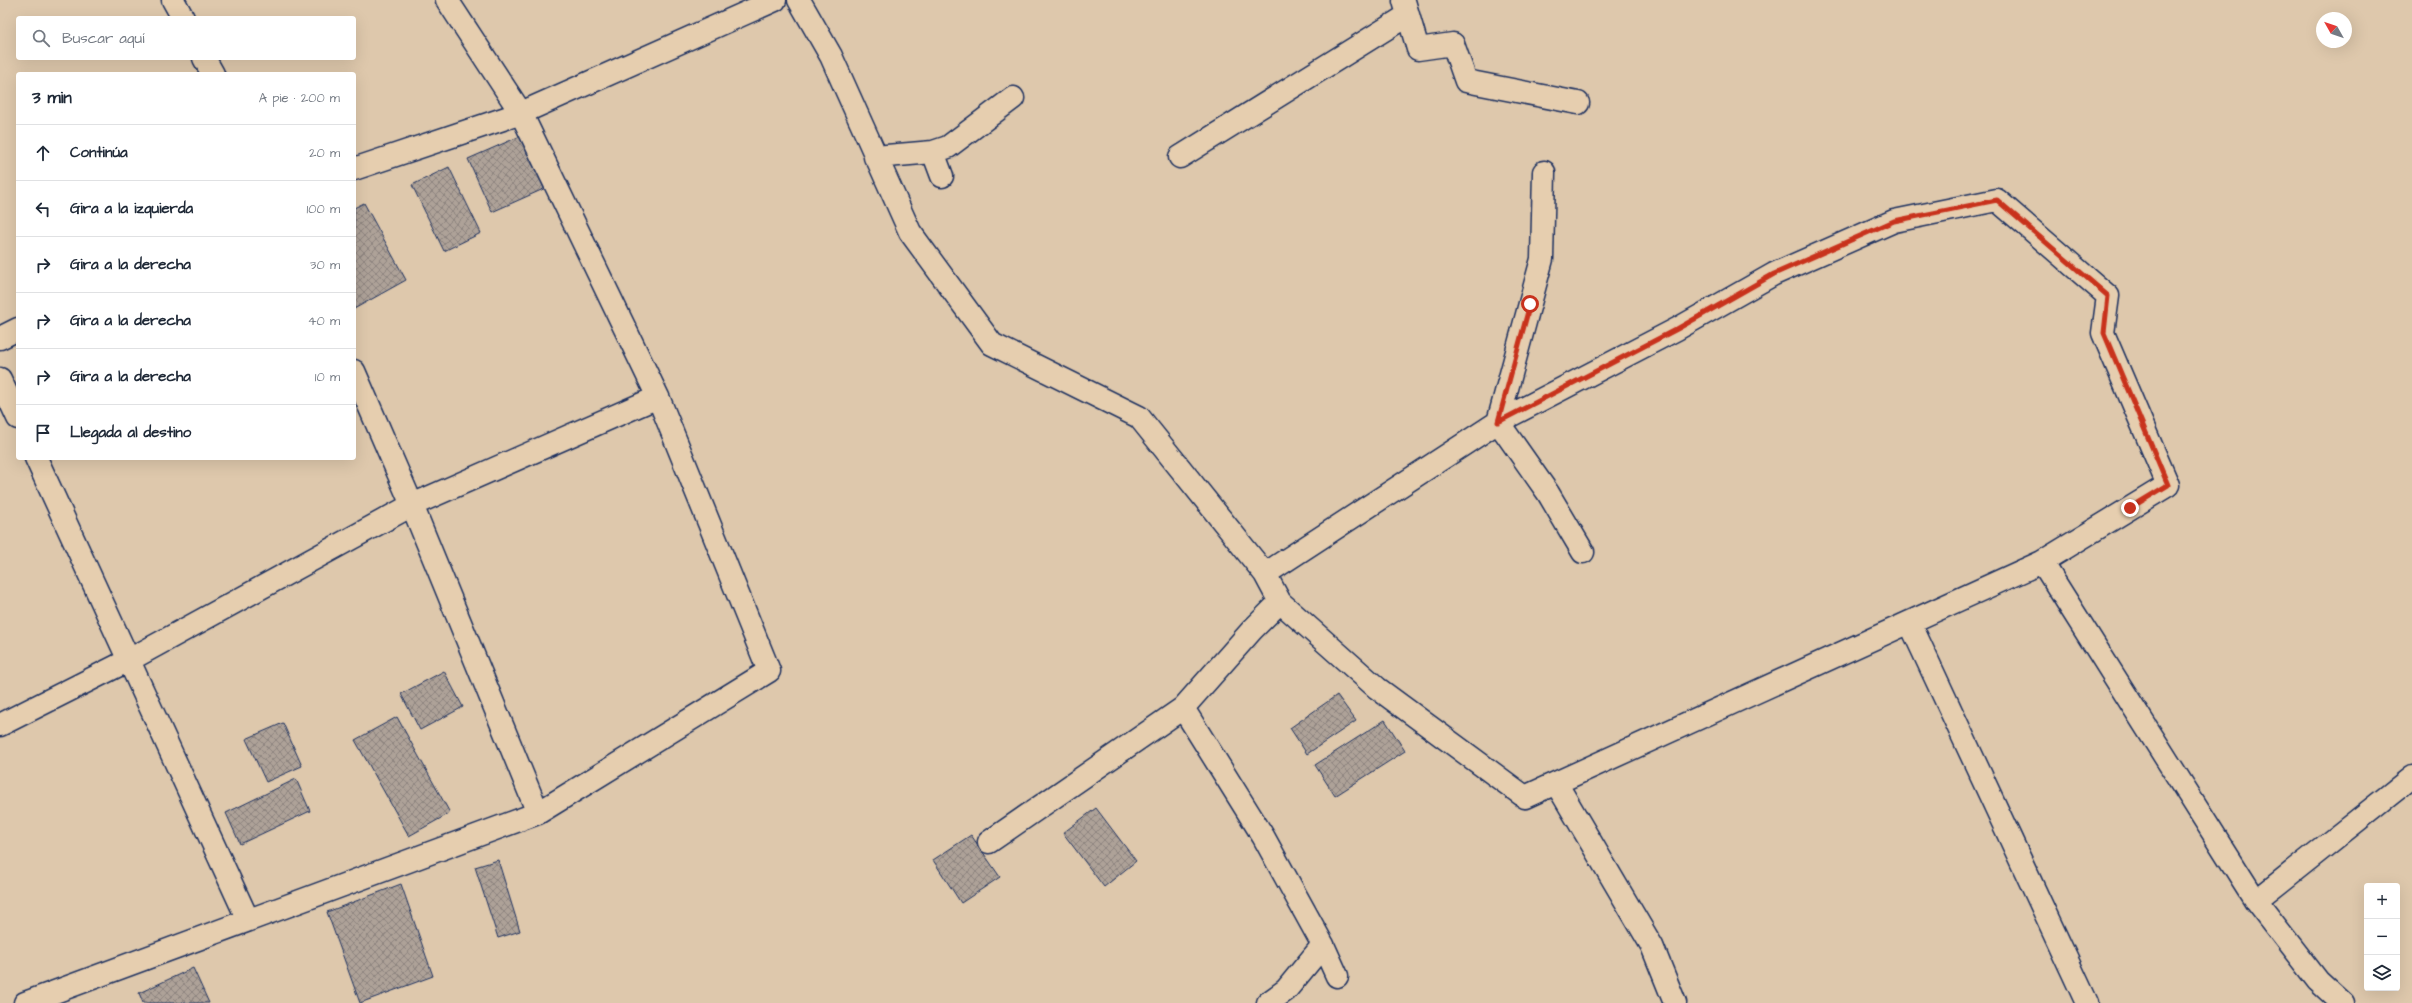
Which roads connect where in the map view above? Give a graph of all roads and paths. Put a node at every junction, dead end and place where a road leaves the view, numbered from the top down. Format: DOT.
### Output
graph roads {
  1 [pos="173,0"];
  2 [pos="448,0"];
  3 [pos="775,0"];
  4 [pos="799,0"];
  5 [pos="1406,7"];
  6 [pos="182,16"];
  7 [pos="205,60"];
  8 [pos="212,72"];
  9 [pos="1013,98"];
  10 [pos="1578,103"];
  11 [pos="521,113"];
  12 [pos="934,152"];
  13 [pos="875,157"];
  14 [pos="1180,157"];
  15 [pos="356,168"];
  16 [pos="1544,172"];
  17 [pos="942,176"];
  18 [pos="16,330"];
  19 [pos="0,338"];
  20 [pos="356,376"];
  21 [pos="0,379"];
  22 [pos="658,397"];
  23 [pos="16,414"];
  24 [pos="1498,422"];
  25 [pos="37,460"];
  26 [pos="412,505"];
  27 [pos="1583,552"];
  28 [pos="2042,562"];
  29 [pos="1265,574"];
  30 [pos="1280,602"];
  31 [pos="1910,623"];
  32 [pos="128,660"];
  33 [pos="1184,708"];
  34 [pos="0,725"];
  35 [pos="2412,777"];
  36 [pos="1556,783"];
  37 [pos="538,813"];
  38 [pos="988,842"];
  39 [pos="2256,901"];
  40 [pos="248,920"];
  41 [pos="1323,945"];
  42 [pos="1337,976"];
  43 [pos="25,1003"];
  44 [pos="1268,1003"];
  45 [pos="1676,1003"];
  46 [pos="2087,1003"];
  47 [pos="2342,1003"];
  1 -- 6 [label="street"];
  2 -- 11 [label="street"];
  3 -- 11 [label="street"];
  4 -- 13 [label="street"];
  5 -- 10 [label="street"];
  5 -- 14 [label="street"];
  7 -- 8 [label="street"];
  9 -- 12 [label="street"];
  11 -- 15 [label="street"];
  11 -- 22 [label="street"];
  12 -- 13 [label="street"];
  12 -- 17 [label="street"];
  13 -- 29 [label="street"];
  16 -- 24 [label="street"];
  18 -- 19 [label="street"];
  20 -- 26 [label="street"];
  21 -- 23 [label="street"];
  22 -- 26 [label="street"];
  22 -- 37 [label="street"];
  24 -- 27 [label="street"];
  24 -- 28 [label="street"];
  24 -- 29 [label="street"];
  25 -- 32 [label="street"];
  26 -- 32 [label="street"];
  26 -- 37 [label="street"];
  28 -- 31 [label="street"];
  28 -- 39 [label="street"];
  29 -- 30 [label="street"];
  30 -- 33 [label="street"];
  30 -- 36 [label="street"];
  31 -- 36 [label="street"];
  31 -- 46 [label="street"];
  32 -- 34 [label="street"];
  32 -- 40 [label="street"];
  33 -- 38 [label="street"];
  33 -- 41 [label="street"];
  35 -- 39 [label="street"];
  36 -- 45 [label="street"];
  37 -- 40 [label="street"];
  39 -- 47 [label="street"];
  40 -- 43 [label="street"];
  41 -- 42 [label="street"];
  41 -- 44 [label="street"];
}
